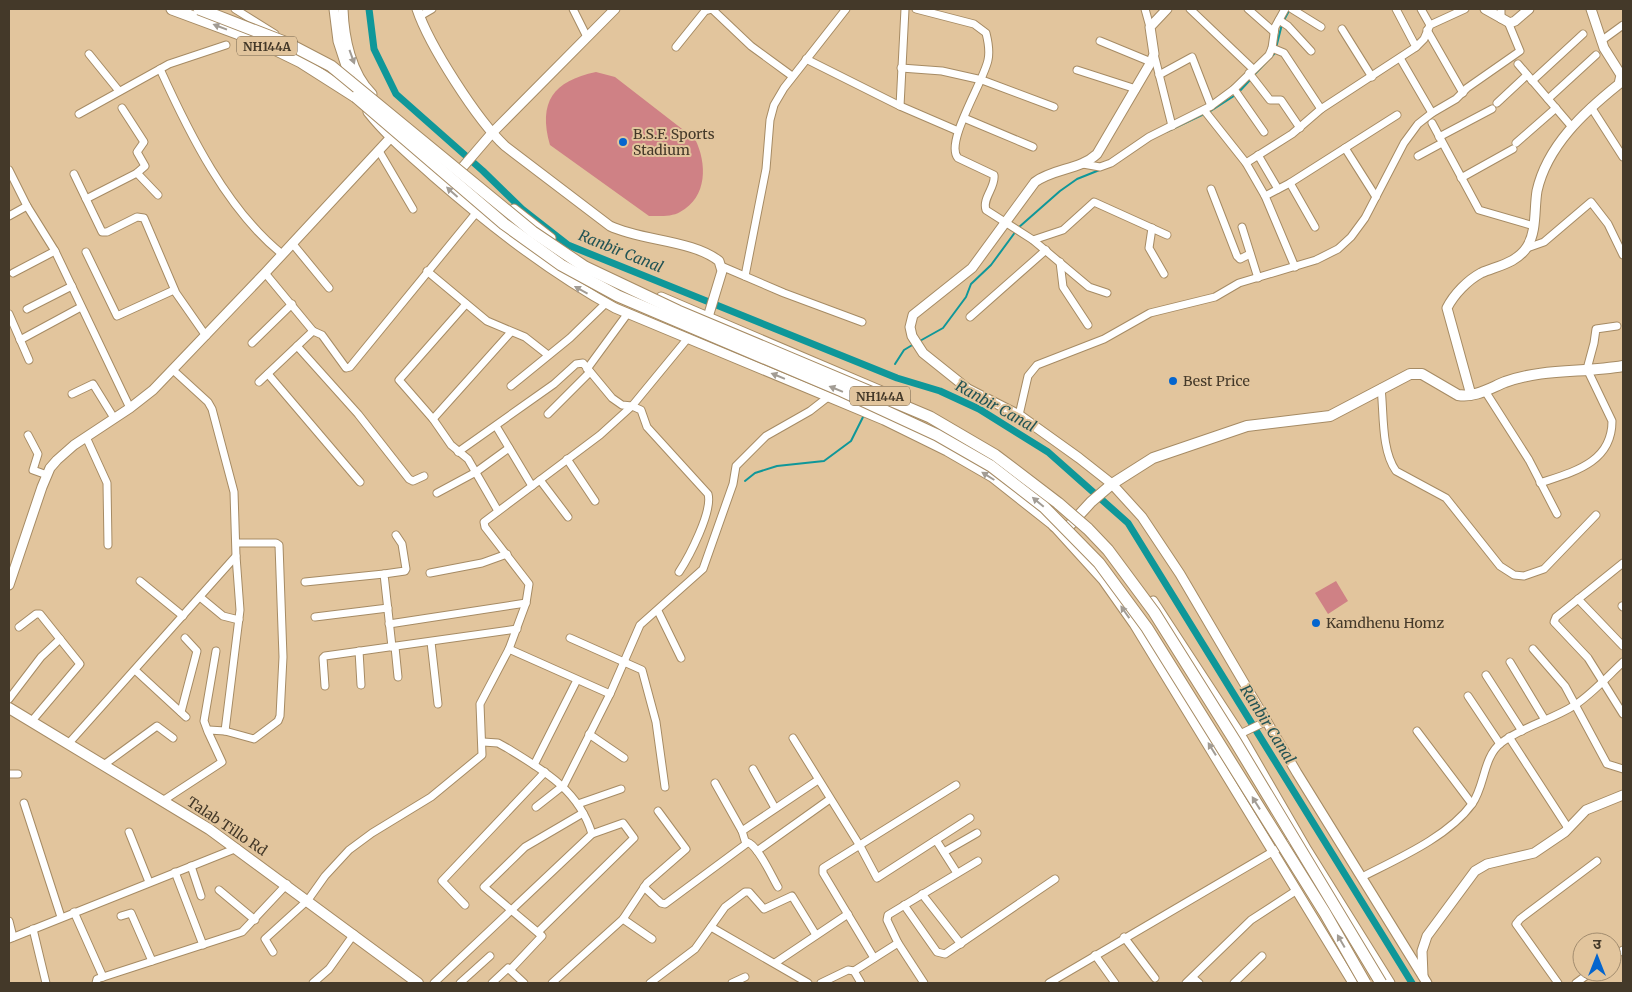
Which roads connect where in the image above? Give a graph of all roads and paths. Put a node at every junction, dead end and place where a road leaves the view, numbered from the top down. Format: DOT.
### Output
graph roads {
  1 [pos="172,9"];
  2 [pos="199,9"];
  3 [pos="235,9"];
  4 [pos="334,9"];
  5 [pos="343,9"];
  6 [pos="432,9"];
  7 [pos="573,9"];
  8 [pos="615,9"];
  9 [pos="846,9"];
  10 [pos="905,9"];
  11 [pos="916,9"];
  12 [pos="1145,9"];
  13 [pos="1167,9"];
  14 [pos="1190,9"];
  15 [pos="1248,9"];
  16 [pos="1285,9"];
  17 [pos="1292,9"];
  18 [pos="1396,9"];
  19 [pos="1421,9"];
  20 [pos="1465,9"];
  21 [pos="1485,9"];
  22 [pos="1501,9"];
  23 [pos="1529,9"];
  24 [pos="1594,11"];
  25 [pos="418,12"];
  26 [pos="1505,21"];
  27 [pos="1282,22"];
  28 [pos="1623,25"];
  29 [pos="1322,27"];
  30 [pos="1428,27"];
  31 [pos="1150,28"];
  32 [pos="1342,29"];
  33 [pos="1274,32"];
  34 [pos="1583,34"];
  35 [pos="587,37"];
  36 [pos="1100,41"];
  37 [pos="1601,41"];
  38 [pos="226,45"];
  39 [pos="676,47"];
  40 [pos="1416,47"];
  41 [pos="1275,48"];
  42 [pos="1311,52"];
  43 [pos="89,54"];
  44 [pos="1596,55"];
  45 [pos="1153,58"];
  46 [pos="1400,58"];
  47 [pos="806,59"];
  48 [pos="1518,64"];
  49 [pos="901,68"];
  50 [pos="160,69"];
  51 [pos="1076,70"];
  52 [pos="1252,74"];
  53 [pos="1160,75"];
  54 [pos="792,76"];
  55 [pos="1372,77"];
  56 [pos="350,78"];
  57 [pos="1530,78"];
  58 [pos="982,80"];
  59 [pos="1621,82"];
  60 [pos="1136,88"];
  61 [pos="119,91"];
  62 [pos="1236,92"];
  63 [pos="1463,92"];
  64 [pos="372,94"];
  65 [pos="1548,99"];
  66 [pos="1496,102"];
  67 [pos="900,106"];
  68 [pos="1054,107"];
  69 [pos="1591,107"];
  70 [pos="122,108"];
  71 [pos="1556,108"];
  72 [pos="1321,109"];
  73 [pos="1492,109"];
  74 [pos="1207,111"];
  75 [pos="1432,113"];
  76 [pos="79,114"];
  77 [pos="1397,115"];
  78 [pos="964,118"];
  79 [pos="406,122"];
  80 [pos="1432,123"];
  81 [pos="1172,126"];
  82 [pos="1572,127"];
  83 [pos="1300,128"];
  84 [pos="958,131"];
  85 [pos="1264,132"];
  86 [pos="492,133"];
  87 [pos="390,138"];
  88 [pos="1441,140"];
  89 [pos="1033,147"];
  90 [pos="1345,148"];
  91 [pos="379,151"];
  92 [pos="1258,156"];
  93 [pos="1418,156"];
  94 [pos="1623,156"];
  95 [pos="1083,164"];
  96 [pos="1246,164"];
  97 [pos="463,166"];
  98 [pos="9,170"];
  99 [pos="137,173"];
  100 [pos="74,174"];
  101 [pos="1461,178"];
  102 [pos="1290,183"];
  103 [pos="1211,189"];
  104 [pos="1278,189"];
  105 [pos="158,195"];
  106 [pos="1265,196"];
  107 [pos="1376,197"];
  108 [pos="86,199"];
  109 [pos="27,206"];
  110 [pos="413,210"];
  111 [pos="476,213"];
  112 [pos="9,216"];
  113 [pos="1007,224"];
  114 [pos="1534,226"];
  115 [pos="1242,227"];
  116 [pos="1314,227"];
  117 [pos="1152,228"];
  118 [pos="1167,236"];
  119 [pos="1034,240"];
  120 [pos="292,243"];
  121 [pos="1526,248"];
  122 [pos="1046,250"];
  123 [pos="55,251"];
  124 [pos="86,252"];
  125 [pos="282,254"];
  126 [pos="1250,254"];
  127 [pos="1623,255"];
  128 [pos="1060,262"];
  129 [pos="722,266"];
  130 [pos="1295,267"];
  131 [pos="427,271"];
  132 [pos="13,273"];
  133 [pos="265,273"];
  134 [pos="1164,274"];
  135 [pos="746,276"];
  136 [pos="1258,278"];
  137 [pos="72,286"];
  138 [pos="329,288"];
  139 [pos="174,290"];
  140 [pos="1107,293"];
  141 [pos="606,303"];
  142 [pos="292,304"];
  143 [pos="466,304"];
  144 [pos="81,307"];
  145 [pos="28,309"];
  146 [pos="707,312"];
  147 [pos="628,313"];
  148 [pos="9,314"];
  149 [pos="970,317"];
  150 [pos="862,322"];
  151 [pos="1088,325"];
  152 [pos="1617,326"];
  153 [pos="313,331"];
  154 [pos="511,332"];
  155 [pos="206,336"];
  156 [pos="688,338"];
  157 [pos="20,340"];
  158 [pos="252,343"];
  159 [pos="297,346"];
  160 [pos="548,356"];
  161 [pos="29,360"];
  162 [pos="1623,366"];
  163 [pos="1587,369"];
  164 [pos="173,370"];
  165 [pos="588,370"];
  166 [pos="268,374"];
  167 [pos="259,382"];
  168 [pos="511,386"];
  169 [pos="1381,388"];
  170 [pos="1484,391"];
  171 [pos="72,394"];
  172 [pos="1471,396"];
  173 [pos="828,397"];
  174 [pos="632,406"];
  175 [pos="130,408"];
  176 [pos="548,414"];
  177 [pos="1019,415"];
  178 [pos="114,418"];
  179 [pos="433,419"];
  180 [pos="496,426"];
  181 [pos="28,435"];
  182 [pos="86,437"];
  183 [pos="509,448"];
  184 [pos="458,452"];
  185 [pos="567,459"];
  186 [pos="476,472"];
  187 [pos="47,475"];
  188 [pos="424,476"];
  189 [pos="540,480"];
  190 [pos="360,482"];
  191 [pos="1540,483"];
  192 [pos="532,486"];
  193 [pos="1109,486"];
  194 [pos="437,493"];
  195 [pos="595,501"];
  196 [pos="498,512"];
  197 [pos="1080,514"];
  198 [pos="1557,514"];
  199 [pos="1596,515"];
  200 [pos="568,517"];
  201 [pos="1054,526"];
  202 [pos="396,535"];
  203 [pos="237,543"];
  204 [pos="108,545"];
  205 [pos="507,554"];
  206 [pos="236,556"];
  207 [pos="9,557"];
  208 [pos="18,561"];
  209 [pos="1623,563"];
  210 [pos="430,572"];
  211 [pos="679,572"];
  212 [pos="384,574"];
  213 [pos="140,581"];
  214 [pos="305,582"];
  215 [pos="9,585"];
  216 [pos="200,597"];
  217 [pos="1578,599"];
  218 [pos="526,603"];
  219 [pos="388,608"];
  220 [pos="658,611"];
  221 [pos="183,616"];
  222 [pos="315,617"];
  223 [pos="239,620"];
  224 [pos="389,624"];
  225 [pos="19,627"];
  226 [pos="517,628"];
  227 [pos="185,638"];
  228 [pos="570,638"];
  229 [pos="60,639"];
  230 [pos="431,642"];
  231 [pos="1623,646"];
  232 [pos="393,647"];
  233 [pos="1533,649"];
  234 [pos="359,651"];
  235 [pos="514,651"];
  236 [pos="216,652"];
  237 [pos="681,658"];
  238 [pos="624,662"];
  239 [pos="1510,662"];
  240 [pos="1623,662"];
  241 [pos="136,670"];
  242 [pos="1486,675"];
  243 [pos="398,677"];
  244 [pos="577,680"];
  245 [pos="1603,680"];
  246 [pos="361,684"];
  247 [pos="325,686"];
  248 [pos="610,694"];
  249 [pos="1468,696"];
  250 [pos="9,699"];
  251 [pos="438,704"];
  252 [pos="1576,705"];
  253 [pos="9,708"];
  254 [pos="1623,714"];
  255 [pos="1545,720"];
  256 [pos="31,722"];
  257 [pos="1264,722"];
  258 [pos="225,730"];
  259 [pos="1417,731"];
  260 [pos="1522,731"];
  261 [pos="208,732"];
  262 [pos="1243,733"];
  263 [pos="589,734"];
  264 [pos="1509,737"];
  265 [pos="173,738"];
  266 [pos="793,738"];
  267 [pos="489,742"];
  268 [pos="69,743"];
  269 [pos="1500,744"];
  270 [pos="624,758"];
  271 [pos="105,764"];
  272 [pos="534,765"];
  273 [pos="753,769"];
  274 [pos="1623,769"];
  275 [pos="545,772"];
  276 [pos="9,774"];
  277 [pos="18,774"];
  278 [pos="818,780"];
  279 [pos="715,783"];
  280 [pos="564,785"];
  281 [pos="956,785"];
  282 [pos="665,787"];
  283 [pos="621,789"];
  284 [pos="1623,795"];
  285 [pos="830,799"];
  286 [pos="164,800"];
  287 [pos="24,803"];
  288 [pos="578,804"];
  289 [pos="1472,804"];
  290 [pos="536,807"];
  291 [pos="775,808"];
  292 [pos="658,811"];
  293 [pos="583,813"];
  294 [pos="970,818"];
  295 [pos="1568,828"];
  296 [pos="742,831"];
  297 [pos="129,832"];
  298 [pos="977,833"];
  299 [pos="592,834"];
  300 [pos="1299,836"];
  301 [pos="936,840"];
  302 [pos="746,842"];
  303 [pos="860,846"];
  304 [pos="237,848"];
  305 [pos="757,851"];
  306 [pos="1274,851"];
  307 [pos="944,852"];
  308 [pos="978,860"];
  309 [pos="1597,862"];
  310 [pos="190,866"];
  311 [pos="176,872"];
  312 [pos="958,873"];
  313 [pos="1362,877"];
  314 [pos="1055,880"];
  315 [pos="149,882"];
  316 [pos="287,884"];
  317 [pos="644,887"];
  318 [pos="778,887"];
  319 [pos="219,890"];
  320 [pos="1294,892"];
  321 [pos="922,894"];
  322 [pos="201,896"];
  323 [pos="308,900"];
  324 [pos="465,905"];
  325 [pos="904,905"];
  326 [pos="510,910"];
  327 [pos="74,912"];
  328 [pos="848,914"];
  329 [pos="121,916"];
  330 [pos="61,917"];
  331 [pos="623,919"];
  332 [pos="255,920"];
  333 [pos="9,922"];
  334 [pos="711,927"];
  335 [pos="33,929"];
  336 [pos="538,932"];
  337 [pos="354,934"];
  338 [pos="816,935"];
  339 [pos="1124,937"];
  340 [pos="11,938"];
  341 [pos="652,939"];
  342 [pos="898,943"];
  343 [pos="960,944"];
  344 [pos="203,945"];
  345 [pos="273,952"];
  346 [pos="1095,955"];
  347 [pos="490,956"];
  348 [pos="1262,956"];
  349 [pos="874,958"];
  350 [pos="152,961"];
  351 [pos="775,963"];
  352 [pos="511,969"];
  353 [pos="854,971"];
  354 [pos="103,977"];
  355 [pos="745,977"];
  356 [pos="1154,978"];
  357 [pos="1425,980"];
  358 [pos="1196,981"];
  359 [pos="46,983"];
  360 [pos="96,983"];
  361 [pos="314,983"];
  362 [pos="418,983"];
  363 [pos="434,983"];
  364 [pos="460,983"];
  365 [pos="492,983"];
  366 [pos="524,983"];
  367 [pos="552,983"];
  368 [pos="650,983"];
  369 [pos="732,983"];
  370 [pos="808,983"];
  371 [pos="821,983"];
  372 [pos="862,983"];
  373 [pos="924,983"];
  374 [pos="1049,983"];
  375 [pos="1115,983"];
  376 [pos="1186,983"];
  377 [pos="1234,983"];
  378 [pos="1354,983"];
  379 [pos="1365,983"];
  380 [pos="1381,983"];
  381 [pos="1390,983"];
  382 [pos="1558,983"];
  379 -- 1 [label="highway, NH144A, one-way, bridge"];
  2 -- 380 [label="highway, NH144A, bridge"];
  3 -- 56 [label="street"];
  4 -- 56 [label="street"];
  5 -- 64 [label="street, one-way"];
  6 -- 25 [label="street"];
  7 -- 35 [label="street"];
  8 -- 35 [label="street"];
  9 -- 47 [label="street"];
  10 -- 49 [label="street"];
  11 -- 58 [label="street"];
  12 -- 31 [label="street"];
  13 -- 31 [label="street"];
  14 -- 52 [label="street"];
  15 -- 33 [label="street"];
  16 -- 27 [label="street"];
  17 -- 29 [label="street"];
  18 -- 40 [label="street"];
  19 -- 30 [label="street"];
  20 -- 30 [label="street"];
  21 -- 26 [label="street"];
  22 -- 26 [label="street"];
  23 -- 26 [label="street"];
  24 -- 37 [label="street"];
  25 -- 86 [label="street"];
  26 -- 63 [label="street"];
  27 -- 33 [label="street"];
  27 -- 42 [label="street"];
  28 -- 37 [label="street"];
  30 -- 40 [label="street"];
  30 -- 63 [label="street"];
  31 -- 45 [label="street"];
  32 -- 55 [label="street"];
  33 -- 41 [label="street"];
  34 -- 57 [label="street"];
  35 -- 86 [label="street"];
  36 -- 45 [label="street"];
  37 -- 59 [label="street"];
  38 -- 50 [label="street"];
  39 -- 54 [label="street"];
  40 -- 46 [label="street"];
  41 -- 52 [label="street"];
  41 -- 72 [label="street"];
  43 -- 61 [label="street"];
  44 -- 65 [label="street"];
  45 -- 53 [label="street"];
  45 -- 60 [label="street"];
  46 -- 55 [label="street"];
  46 -- 75 [label="street"];
  47 -- 54 [label="street"];
  47 -- 67 [label="street"];
  48 -- 57 [label="street"];
  49 -- 58 [label="street"];
  49 -- 67 [label="street"];
  50 -- 61 [label="street"];
  50 -- 125 [label="street"];
  51 -- 60 [label="street"];
  52 -- 62 [label="street"];
  52 -- 83 [label="street"];
  53 -- 74 [label="street"];
  53 -- 81 [label="street"];
  54 -- 135 [label="street"];
  55 -- 72 [label="street"];
  56 -- 64 [label="street"];
  56 -- 87 [label="street"];
  57 -- 65 [label="street"];
  57 -- 66 [label="street"];
  58 -- 68 [label="street"];
  58 -- 78 [label="street"];
  59 -- 69 [label="street"];
  60 -- 95 [label="street"];
  61 -- 76 [label="street"];
  62 -- 74 [label="street"];
  62 -- 85 [label="street"];
  63 -- 75 [label="street"];
  64 -- 79 [label="street"];
  65 -- 71 [label="street"];
  67 -- 84 [label="street"];
  69 -- 82 [label="street"];
  69 -- 94 [label="street"];
  70 -- 99 [label="street"];
  71 -- 82 [label="street"];
  71 -- 101 [label="street"];
  72 -- 83 [label="street"];
  73 -- 88 [label="street"];
  74 -- 81 [label="street"];
  74 -- 96 [label="street"];
  75 -- 107 [label="street"];
  77 -- 90 [label="street"];
  78 -- 84 [label="street"];
  78 -- 89 [label="street"];
  79 -- 87 [label="street"];
  79 -- 97 [label="street"];
  80 -- 88 [label="street"];
  81 -- 95 [label="street"];
  82 -- 114 [label="street"];
  83 -- 92 [label="street"];
  84 -- 113 [label="street"];
  86 -- 97 [label="street"];
  86 -- 129 [label="street"];
  87 -- 91 [label="street"];
  111 -- 87 [label="street, one-way"];
  88 -- 93 [label="street"];
  88 -- 101 [label="street"];
  90 -- 102 [label="street"];
  90 -- 107 [label="street"];
  91 -- 110 [label="street"];
  91 -- 120 [label="street"];
  92 -- 96 [label="street"];
  92 -- 104 [label="street"];
  95 -- 113 [label="street"];
  96 -- 106 [label="street"];
  97 -- 146 [label="street"];
  98 -- 109 [label="street"];
  99 -- 105 [label="street"];
  99 -- 108 [label="street"];
  100 -- 108 [label="street"];
  101 -- 114 [label="street"];
  102 -- 104 [label="street"];
  102 -- 116 [label="street"];
  103 -- 126 [label="street"];
  104 -- 106 [label="street"];
  106 -- 130 [label="street"];
  107 -- 130 [label="street"];
  108 -- 139 [label="street"];
  109 -- 112 [label="street"];
  109 -- 123 [label="street"];
  111 -- 131 [label="street"];
  141 -- 111 [label="street, one-way"];
  113 -- 119 [label="street"];
  113 -- 177 [label="street"];
  114 -- 121 [label="street"];
  115 -- 126 [label="street"];
  117 -- 118 [label="street"];
  117 -- 119 [label="street"];
  117 -- 134 [label="street"];
  119 -- 122 [label="street"];
  120 -- 125 [label="street"];
  120 -- 138 [label="street"];
  121 -- 127 [label="street"];
  121 -- 172 [label="street"];
  122 -- 128 [label="street"];
  122 -- 149 [label="street"];
  123 -- 132 [label="street"];
  123 -- 137 [label="street"];
  124 -- 139 [label="street"];
  125 -- 133 [label="street"];
  126 -- 136 [label="street"];
  128 -- 140 [label="street"];
  128 -- 151 [label="street"];
  129 -- 135 [label="street"];
  129 -- 146 [label="street"];
  130 -- 136 [label="street"];
  131 -- 143 [label="street"];
  131 -- 153 [label="street"];
  133 -- 142 [label="street"];
  133 -- 155 [label="street"];
  135 -- 150 [label="street"];
  136 -- 177 [label="street"];
  137 -- 144 [label="street"];
  137 -- 145 [label="street"];
  139 -- 155 [label="street"];
  141 -- 147 [label="street"];
  141 -- 160 [label="street"];
  142 -- 153 [label="street"];
  142 -- 158 [label="street"];
  143 -- 154 [label="street"];
  143 -- 179 [label="street"];
  144 -- 157 [label="street"];
  144 -- 175 [label="street"];
  146 -- 197 [label="street"];
  147 -- 156 [label="street"];
  147 -- 165 [label="street"];
  148 -- 157 [label="street"];
  152 -- 163 [label="street"];
  153 -- 159 [label="street"];
  154 -- 160 [label="street"];
  154 -- 179 [label="street"];
  155 -- 164 [label="street"];
  173 -- 156 [label="street, one-way"];
  156 -- 174 [label="street"];
  157 -- 161 [label="street"];
  159 -- 166 [label="street"];
  159 -- 188 [label="street"];
  160 -- 168 [label="street"];
  162 -- 163 [label="main road"];
  163 -- 170 [label="main road"];
  163 -- 191 [label="street"];
  164 -- 175 [label="street"];
  164 -- 203 [label="street"];
  165 -- 174 [label="street"];
  165 -- 176 [label="street"];
  165 -- 180 [label="street"];
  166 -- 167 [label="street"];
  166 -- 190 [label="street"];
  169 -- 172 [label="main road"];
  169 -- 193 [label="main road"];
  169 -- 199 [label="street"];
  170 -- 172 [label="main road"];
  170 -- 191 [label="street"];
  171 -- 178 [label="street"];
  201 -- 173 [label="street, one-way"];
  173 -- 220 [label="street"];
  174 -- 185 [label="street"];
  174 -- 211 [label="street"];
  175 -- 178 [label="street"];
  177 -- 193 [label="street"];
  178 -- 182 [label="street"];
  179 -- 184 [label="street"];
  180 -- 183 [label="street"];
  180 -- 184 [label="street"];
  181 -- 187 [label="street"];
  182 -- 187 [label="street"];
  182 -- 204 [label="street"];
  183 -- 186 [label="street"];
  183 -- 192 [label="street"];
  184 -- 186 [label="street"];
  185 -- 189 [label="street"];
  185 -- 195 [label="street"];
  186 -- 194 [label="street"];
  186 -- 196 [label="street"];
  187 -- 208 [label="street"];
  189 -- 192 [label="street"];
  189 -- 200 [label="street"];
  191 -- 198 [label="street"];
  192 -- 196 [label="street"];
  193 -- 197 [label="main road"];
  193 -- 257 [label="street"];
  196 -- 205 [label="street"];
  197 -- 201 [label="main road"];
  197 -- 262 [label="street"];
  306 -- 201 [label="street, one-way"];
  202 -- 212 [label="street"];
  203 -- 206 [label="street"];
  203 -- 258 [label="street"];
  205 -- 210 [label="street"];
  205 -- 218 [label="street"];
  206 -- 216 [label="street"];
  206 -- 223 [label="street"];
  207 -- 208 [label="street"];
  208 -- 215 [label="street"];
  209 -- 217 [label="street"];
  212 -- 214 [label="street"];
  212 -- 219 [label="street"];
  213 -- 221 [label="street"];
  216 -- 221 [label="street"];
  216 -- 223 [label="street"];
  217 -- 231 [label="street"];
  217 -- 245 [label="street"];
  218 -- 224 [label="street"];
  218 -- 226 [label="street"];
  219 -- 222 [label="street"];
  219 -- 224 [label="street"];
  220 -- 237 [label="street"];
  220 -- 238 [label="street"];
  221 -- 241 [label="street"];
  223 -- 258 [label="street"];
  224 -- 232 [label="street"];
  225 -- 229 [label="street"];
  226 -- 230 [label="street"];
  226 -- 235 [label="street"];
  227 -- 241 [label="street"];
  228 -- 238 [label="street"];
  229 -- 250 [label="street"];
  229 -- 256 [label="street"];
  230 -- 232 [label="street"];
  230 -- 251 [label="street"];
  232 -- 234 [label="street"];
  232 -- 243 [label="street"];
  233 -- 252 [label="street"];
  234 -- 246 [label="street"];
  234 -- 247 [label="street"];
  235 -- 244 [label="street"];
  235 -- 267 [label="street"];
  236 -- 261 [label="street"];
  238 -- 248 [label="street"];
  238 -- 282 [label="street"];
  239 -- 255 [label="street"];
  240 -- 245 [label="street"];
  241 -- 268 [label="street"];
  242 -- 260 [label="street"];
  244 -- 248 [label="street"];
  244 -- 272 [label="street"];
  245 -- 252 [label="street"];
  245 -- 254 [label="street"];
  248 -- 263 [label="street"];
  249 -- 269 [label="street"];
  252 -- 255 [label="street"];
  252 -- 274 [label="street"];
  253 -- 256 [label="main road, Talab Tillo Rd"];
  255 -- 260 [label="street"];
  256 -- 268 [label="main road, Talab Tillo Rd"];
  257 -- 262 [label="street"];
  257 -- 313 [label="street"];
  258 -- 261 [label="street"];
  259 -- 289 [label="street"];
  260 -- 264 [label="street"];
  261 -- 286 [label="street"];
  262 -- 300 [label="street"];
  263 -- 270 [label="street"];
  263 -- 280 [label="street"];
  264 -- 269 [label="street"];
  264 -- 295 [label="street"];
  265 -- 271 [label="street"];
  266 -- 278 [label="street"];
  267 -- 272 [label="street"];
  267 -- 323 [label="street"];
  268 -- 271 [label="main road, Talab Tillo Rd"];
  269 -- 289 [label="street"];
  271 -- 286 [label="main road, Talab Tillo Rd"];
  272 -- 275 [label="street"];
  273 -- 291 [label="street"];
  275 -- 280 [label="street"];
  275 -- 324 [label="street"];
  276 -- 277 [label="street"];
  278 -- 285 [label="street"];
  278 -- 291 [label="street"];
  279 -- 296 [label="street"];
  280 -- 288 [label="street"];
  280 -- 290 [label="street"];
  281 -- 303 [label="street"];
  283 -- 288 [label="street"];
  284 -- 295 [label="street"];
  285 -- 303 [label="street"];
  285 -- 305 [label="street"];
  286 -- 304 [label="main road, Talab Tillo Rd"];
  287 -- 330 [label="street"];
  288 -- 293 [label="street"];
  289 -- 313 [label="street"];
  291 -- 296 [label="street"];
  292 -- 317 [label="street"];
  293 -- 299 [label="street"];
  293 -- 326 [label="street"];
  294 -- 301 [label="street"];
  295 -- 357 [label="street"];
  296 -- 302 [label="street"];
  297 -- 315 [label="street"];
  298 -- 307 [label="street"];
  299 -- 326 [label="street"];
  299 -- 336 [label="street"];
  300 -- 306 [label="street"];
  300 -- 381 [label="street"];
  301 -- 303 [label="street"];
  301 -- 307 [label="street"];
  302 -- 305 [label="street"];
  302 -- 317 [label="street"];
  303 -- 328 [label="street"];
  304 -- 310 [label="street"];
  304 -- 316 [label="main road, Talab Tillo Rd"];
  305 -- 318 [label="street"];
  306 -- 339 [label="street"];
  306 -- 378 [label="street"];
  307 -- 312 [label="street"];
  308 -- 312 [label="street"];
  309 -- 382 [label="street"];
  310 -- 311 [label="street"];
  310 -- 322 [label="street"];
  311 -- 315 [label="street"];
  311 -- 344 [label="street"];
  312 -- 321 [label="street"];
  313 -- 357 [label="street"];
  314 -- 343 [label="street"];
  315 -- 327 [label="street"];
  316 -- 323 [label="main road, Talab Tillo Rd"];
  316 -- 332 [label="street"];
  317 -- 331 [label="street"];
  319 -- 332 [label="street"];
  320 -- 358 [label="street"];
  321 -- 325 [label="street"];
  321 -- 343 [label="street"];
  323 -- 337 [label="main road, Talab Tillo Rd"];
  323 -- 345 [label="street"];
  325 -- 342 [label="street"];
  325 -- 343 [label="street"];
  326 -- 336 [label="street"];
  326 -- 363 [label="street"];
  327 -- 330 [label="street"];
  327 -- 354 [label="street"];
  328 -- 338 [label="street"];
  328 -- 349 [label="street"];
  329 -- 350 [label="street"];
  330 -- 335 [label="street"];
  331 -- 341 [label="street"];
  331 -- 367 [label="street"];
  332 -- 344 [label="street"];
  333 -- 340 [label="street"];
  334 -- 338 [label="street"];
  334 -- 351 [label="street"];
  334 -- 368 [label="street"];
  335 -- 340 [label="street"];
  335 -- 359 [label="street"];
  336 -- 352 [label="street"];
  337 -- 361 [label="street"];
  337 -- 362 [label="main road, Talab Tillo Rd"];
  338 -- 351 [label="street"];
  339 -- 346 [label="street"];
  339 -- 356 [label="street"];
  342 -- 349 [label="street"];
  342 -- 373 [label="street"];
  344 -- 350 [label="street"];
  346 -- 374 [label="street"];
  346 -- 375 [label="street"];
  347 -- 364 [label="street"];
  348 -- 377 [label="street"];
  349 -- 353 [label="street"];
  350 -- 354 [label="street"];
  351 -- 370 [label="street"];
  352 -- 365 [label="street"];
  352 -- 366 [label="street"];
  353 -- 371 [label="street"];
  353 -- 372 [label="street"];
  354 -- 360 [label="street"];
  355 -- 369 [label="street"];
  358 -- 376 [label="street"];
}
